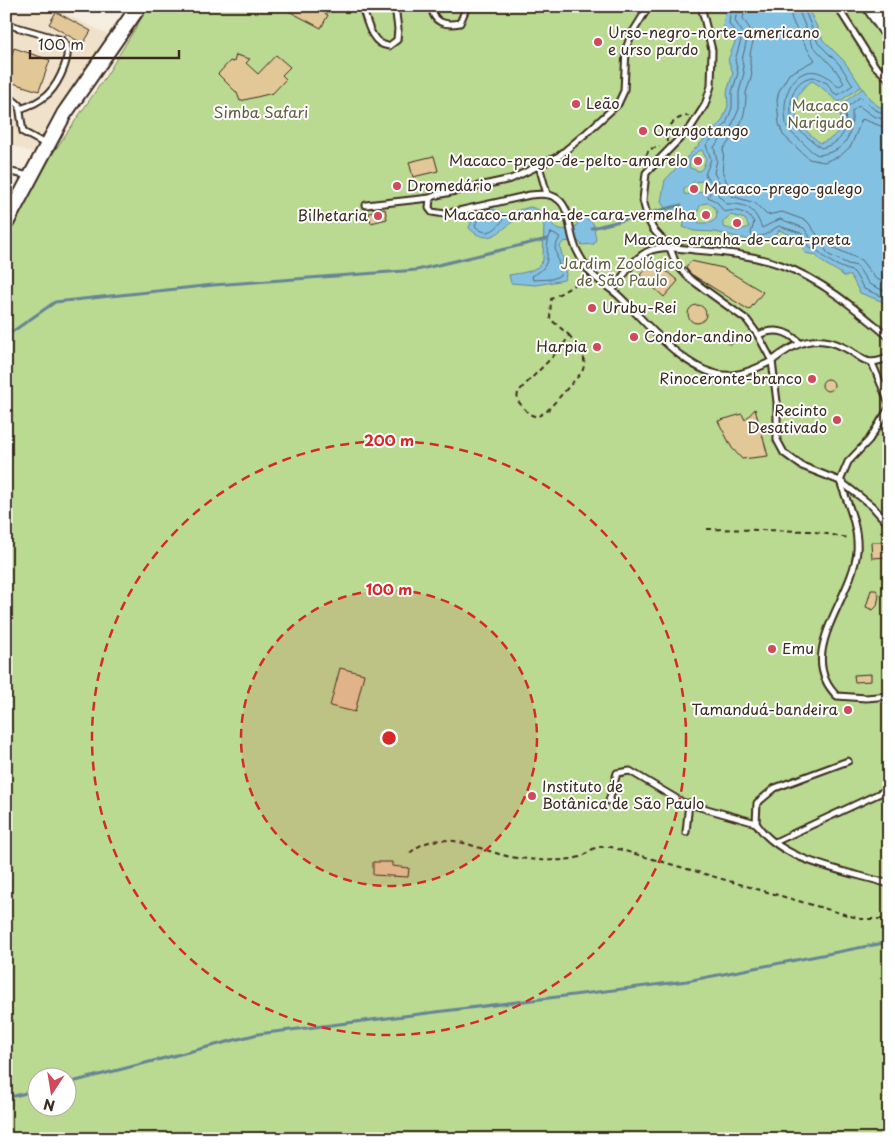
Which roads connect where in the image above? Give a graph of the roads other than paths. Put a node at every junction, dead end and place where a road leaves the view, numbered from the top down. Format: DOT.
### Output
graph roads {
  1 [pos="139,6"];
  2 [pos="362,6"];
  3 [pos="394,6"];
  4 [pos="432,6"];
  5 [pos="467,6"];
  6 [pos="649,6"];
  7 [pos="701,6"];
  8 [pos="837,6"];
  9 [pos="870,6"];
  10 [pos="6,24"];
  11 [pos="889,34"];
  12 [pos="889,79"];
  13 [pos="6,94"];
  14 [pos="20,109"];
  15 [pos="48,145"];
  16 [pos="539,166"];
  17 [pos="6,171"];
  18 [pos="31,176"];
  19 [pos="547,194"];
  20 [pos="430,198"];
  21 [pos="366,205"];
  22 [pos="6,223"];
  23 [pos="670,248"];
  24 [pos="612,290"];
  25 [pos="758,335"];
  26 [pos="889,336"];
  27 [pos="799,342"];
  28 [pos="889,357"];
  29 [pos="772,361"];
  30 [pos="872,363"];
  31 [pos="889,403"];
  32 [pos="889,408"];
  33 [pos="840,481"];
  34 [pos="889,525"];
  35 [pos="889,696"];
  36 [pos="848,761"];
  37 [pos="889,789"];
  38 [pos="609,801"];
  39 [pos="689,803"];
  40 [pos="756,823"];
  41 [pos="686,832"];
  42 [pos="775,842"];
  43 [pos="889,884"];
  1 -- 15 [label="main road"];
  2 -- 3 [label="lane"];
  4 -- 5 [label="lane"];
  6 -- 16 [label="lane"];
  7 -- 23 [label="lane"];
  8 -- 12 [label="lane"];
  9 -- 11 [label="main road"];
  10 -- 14 [label="lane"];
  13 -- 14 [label="lane"];
  14 -- 15 [label="lane"];
  15 -- 18 [label="main road"];
  16 -- 19 [label="lane"];
  16 -- 20 [label="lane"];
  17 -- 18 [label="lane"];
  18 -- 22 [label="main road"];
  19 -- 20 [label="lane"];
  19 -- 24 [label="lane"];
  20 -- 21 [label="lane"];
  23 -- 24 [label="lane"];
  23 -- 25 [label="lane"];
  23 -- 26 [label="lane"];
  24 -- 29 [label="lane"];
  25 -- 27 [label="lane"];
  25 -- 29 [label="lane"];
  27 -- 29 [label="lane"];
  27 -- 30 [label="lane"];
  28 -- 30 [label="lane"];
  29 -- 33 [label="lane"];
  30 -- 31 [label="lane"];
  32 -- 33 [label="lane"];
  33 -- 34 [label="lane"];
  33 -- 35 [label="lane"];
  36 -- 40 [label="lane"];
  37 -- 42 [label="lane"];
  38 -- 39 [label="lane"];
  39 -- 40 [label="lane"];
  39 -- 41 [label="lane"];
  40 -- 42 [label="lane"];
  42 -- 43 [label="lane"];
}
